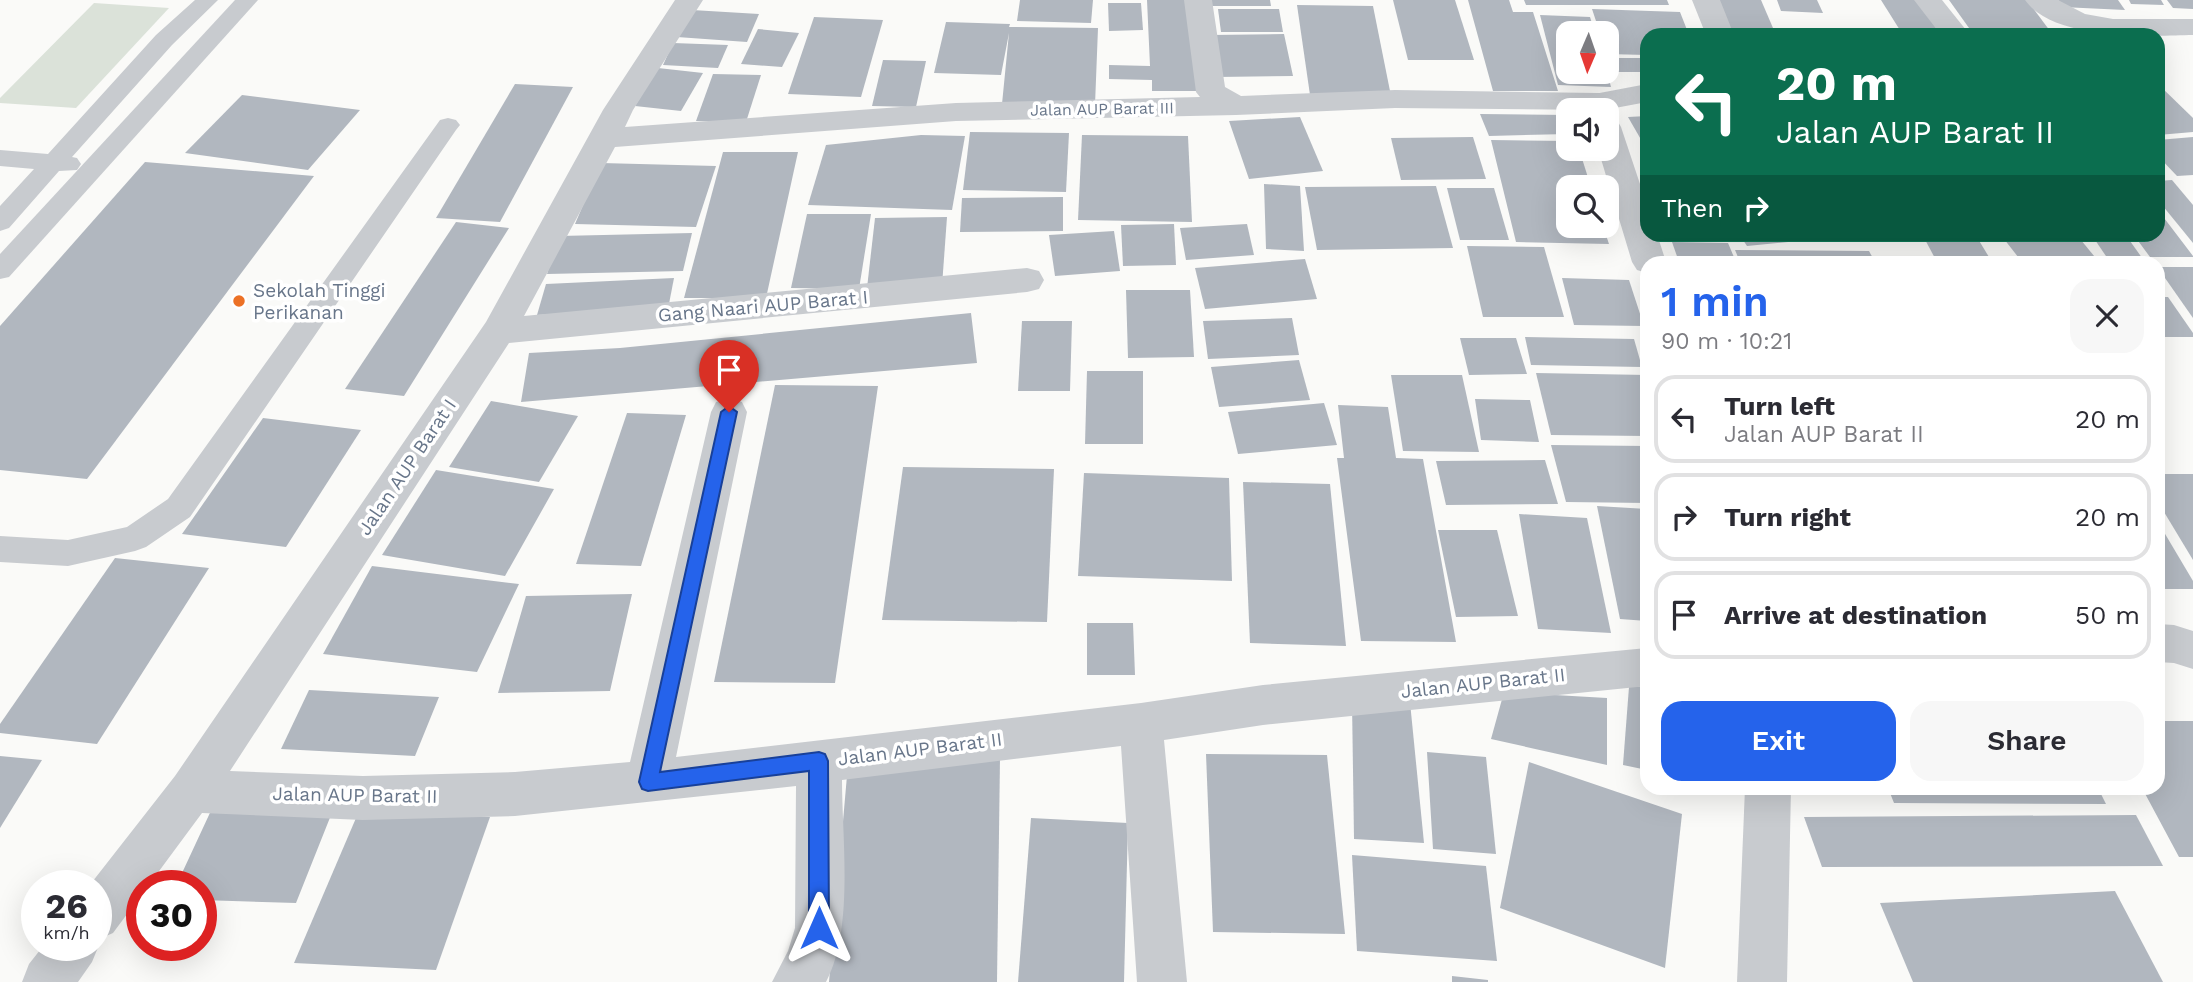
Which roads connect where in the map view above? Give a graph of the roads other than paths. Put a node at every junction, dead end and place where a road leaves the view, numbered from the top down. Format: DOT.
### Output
graph roads {
  1 [pos="207,0"];
  2 [pos="247,0"];
  3 [pos="689,0"];
  4 [pos="1198,0"];
  5 [pos="1706,0"];
  6 [pos="1928,0"];
  7 [pos="2039,0"];
  8 [pos="2193,27"];
  9 [pos="1717,28"];
  10 [pos="1950,28"];
  11 [pos="1640,96"];
  12 [pos="1619,105"];
  13 [pos="1236,106"];
  14 [pos="1556,110"];
  15 [pos="448,125"];
  16 [pos="605,138"];
  17 [pos="0,158"];
  18 [pos="1617,161"];
  19 [pos="54,163"];
  20 [pos="94,167"];
  21 [pos="0,222"];
  22 [pos="1640,233"];
  23 [pos="0,270"];
  24 [pos="1027,280"];
  25 [pos="498,331"];
  26 [pos="729,412"];
  27 [pos="0,549"];
  28 [pos="1640,668"];
  29 [pos="1141,723"];
  30 [pos="819,761"];
  31 [pos="648,782"];
  32 [pos="191,791"];
  33 [pos="1768,795"];
  34 [pos="112,895"];
  35 [pos="63,961"];
  36 [pos="47,982"];
  37 [pos="797,982"];
  38 [pos="1162,982"];
  39 [pos="1762,982"];
  1 -- 19 [label="lane"];
  2 -- 20 [label="lane"];
  3 -- 16 [label="street, Jalan AUP Barat I"];
  4 -- 13 [label="street"];
  5 -- 9 [label="street"];
  6 -- 10 [label="street"];
  7 -- 8 [label="street"];
  11 -- 12 [label="street, Jalan AUP Barat III"];
  13 -- 14 [label="street, Jalan AUP Barat III"];
  13 -- 16 [label="street, Jalan AUP Barat III"];
  15 -- 27 [label="lane"];
  16 -- 25 [label="street, Jalan AUP Barat I"];
  17 -- 19 [label="lane"];
  18 -- 22 [label="street"];
  19 -- 20 [label="lane"];
  19 -- 21 [label="lane"];
  20 -- 23 [label="lane"];
  24 -- 25 [label="street, Gang Naari AUP Barat I"];
  25 -- 32 [label="street, Jalan AUP Barat I"];
  26 -- 31 [label="street"];
  28 -- 29 [label="street, Jalan AUP Barat II"];
  29 -- 30 [label="street, Jalan AUP Barat II"];
  29 -- 38 [label="street"];
  30 -- 31 [label="street, Jalan AUP Barat II"];
  30 -- 37 [label="street"];
  31 -- 32 [label="street, Jalan AUP Barat II"];
  32 -- 34 [label="street, Jalan AUP Barat I"];
  33 -- 39 [label="street"];
  35 -- 36 [label="street"];
}
